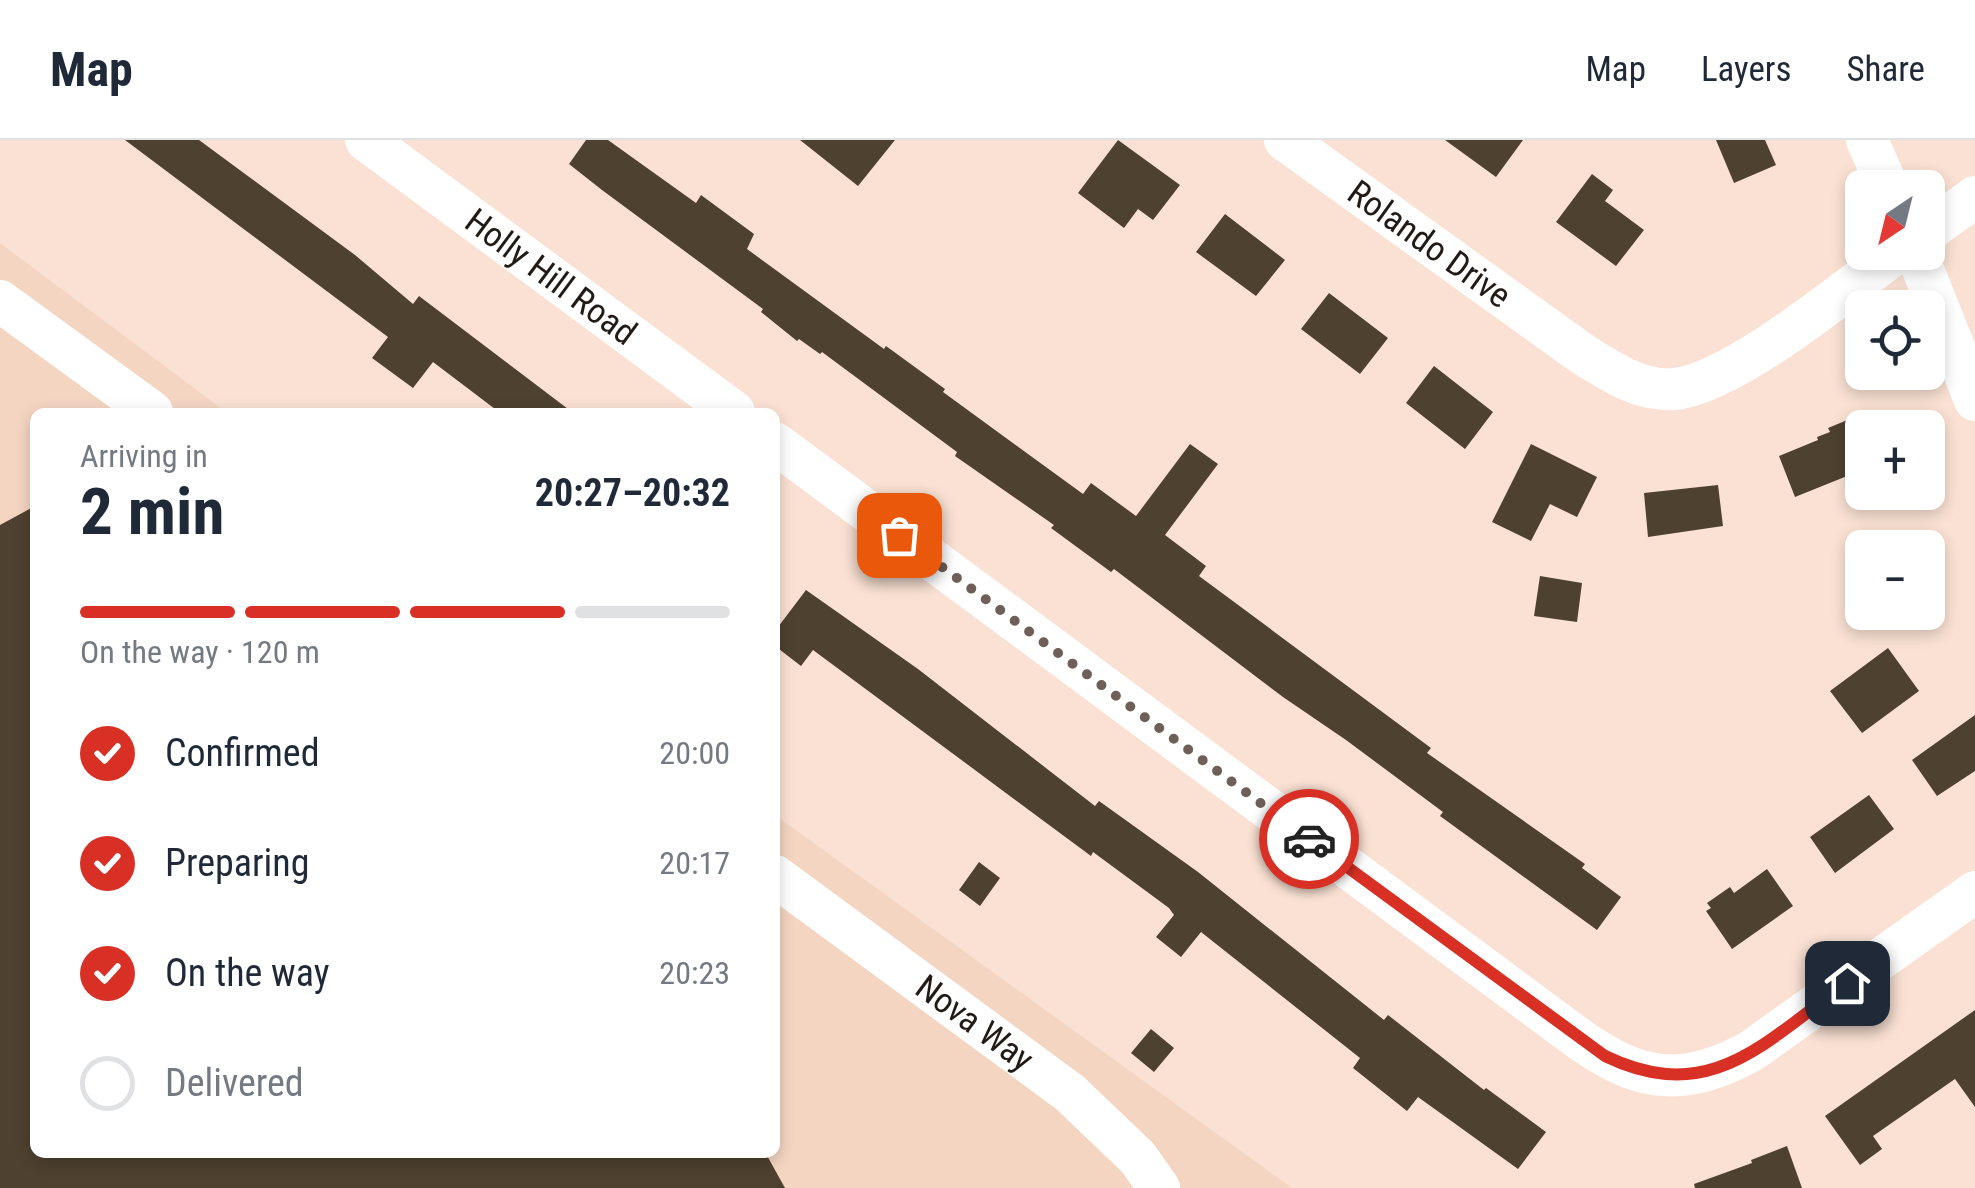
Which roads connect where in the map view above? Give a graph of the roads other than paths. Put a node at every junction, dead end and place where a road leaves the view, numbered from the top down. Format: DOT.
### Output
graph roads {
  1 [pos="366,140"];
  2 [pos="1286,140"];
  3 [pos="1867,140"];
  4 [pos="1880,170"];
  5 [pos="1975,197"];
  6 [pos="1945,219"];
  7 [pos="1872,270"];
  8 [pos="1923,270"];
  9 [pos="0,301"];
  10 [pos="1975,400"];
  11 [pos="147,408"];
  12 [pos="729,408"];
  13 [pos="780,447"];
  14 [pos="780,880"];
  15 [pos="1975,892"];
  16 [pos="1159,1188"];
  1 -- 12 [label="street, Holly Hill Road"];
  2 -- 7 [label="street, Rolando Drive"];
  3 -- 4 [label="street"];
  5 -- 6 [label="street"];
  8 -- 10 [label="street"];
  9 -- 11 [label="street"];
  13 -- 15 [label="street"];
  14 -- 16 [label="street, Nova Way"];
}
